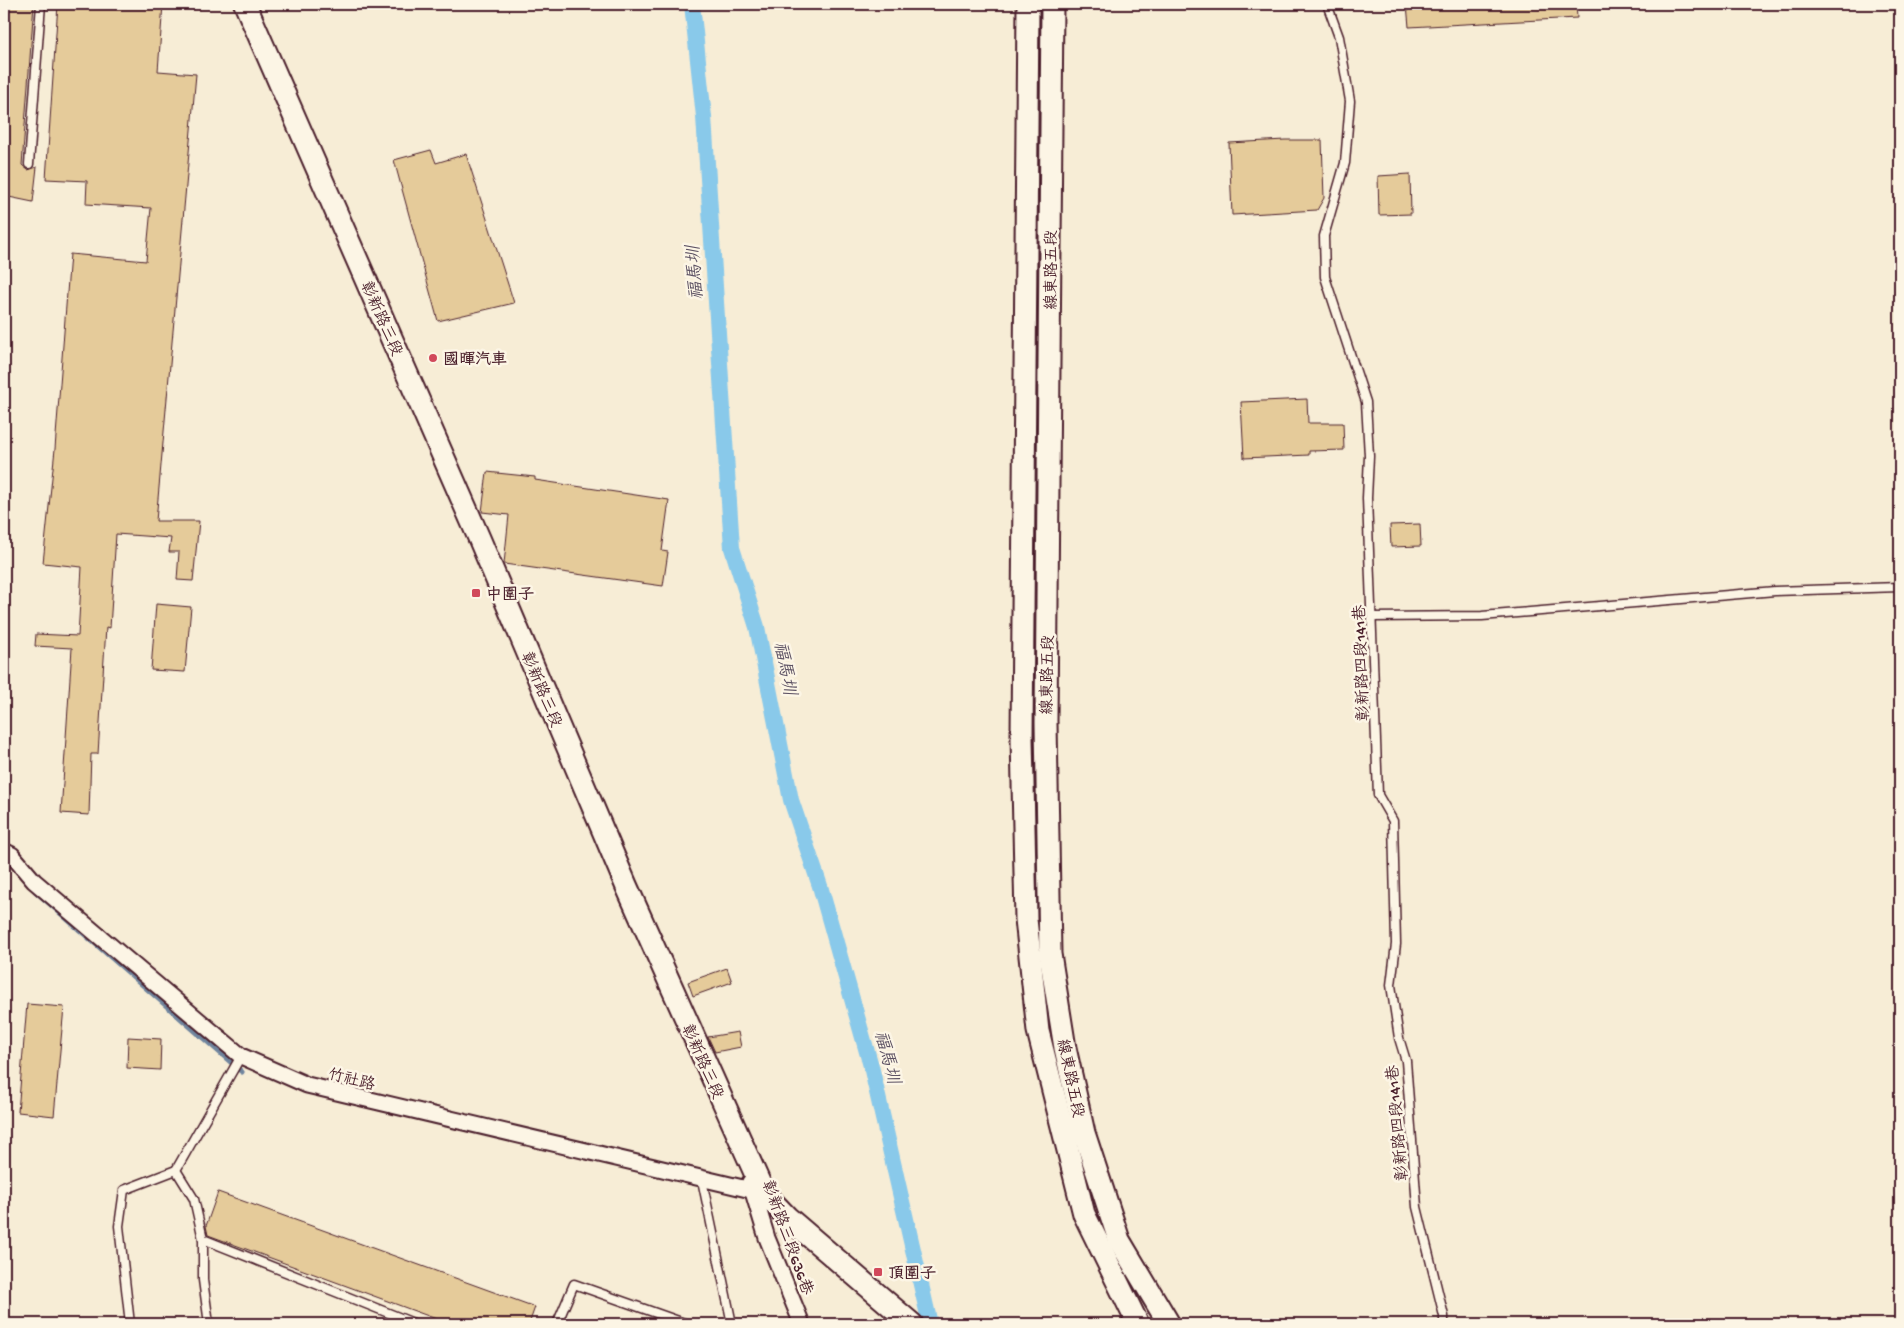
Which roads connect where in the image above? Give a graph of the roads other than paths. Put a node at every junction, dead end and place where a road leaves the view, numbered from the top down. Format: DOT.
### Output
graph roads {
  1 [pos="41,4"];
  2 [pos="245,4"];
  3 [pos="1028,4"];
  4 [pos="1052,4"];
  5 [pos="1327,4"];
  6 [pos="29,164"];
  7 [pos="1900,587"];
  8 [pos="1373,617"];
  9 [pos="4,851"];
  10 [pos="241,1056"];
  11 [pos="176,1170"];
  12 [pos="702,1180"];
  13 [pos="757,1191"];
  14 [pos="202,1239"];
  15 [pos="130,1324"];
  16 [pos="209,1324"];
  17 [pos="416,1324"];
  18 [pos="557,1324"];
  19 [pos="687,1324"];
  20 [pos="732,1324"];
  21 [pos="802,1324"];
  22 [pos="912,1324"];
  23 [pos="1138,1324"];
  24 [pos="1169,1324"];
  25 [pos="1444,1324"];
  1 -- 6 [label="lane"];
  2 -- 13 [label="main road, 彰新路三段"];
  3 -- 23 [label="main road, 線東路五段"];
  4 -- 24 [label="main road, 線東路五段"];
  5 -- 8 [label="lane, 彰新路四段141巷"];
  7 -- 8 [label="lane"];
  8 -- 25 [label="lane, 彰新路四段141巷"];
  9 -- 10 [label="street, 竹社路"];
  10 -- 11 [label="lane"];
  10 -- 12 [label="street, 竹社路"];
  11 -- 14 [label="lane"];
  11 -- 15 [label="lane"];
  12 -- 13 [label="street, 竹社路"];
  12 -- 20 [label="lane"];
  13 -- 21 [label="street, 彰新路三段636巷"];
  13 -- 22 [label="main road, 彰新路三段"];
  14 -- 16 [label="lane"];
  14 -- 17 [label="lane"];
  18 -- 19 [label="lane"];
}
